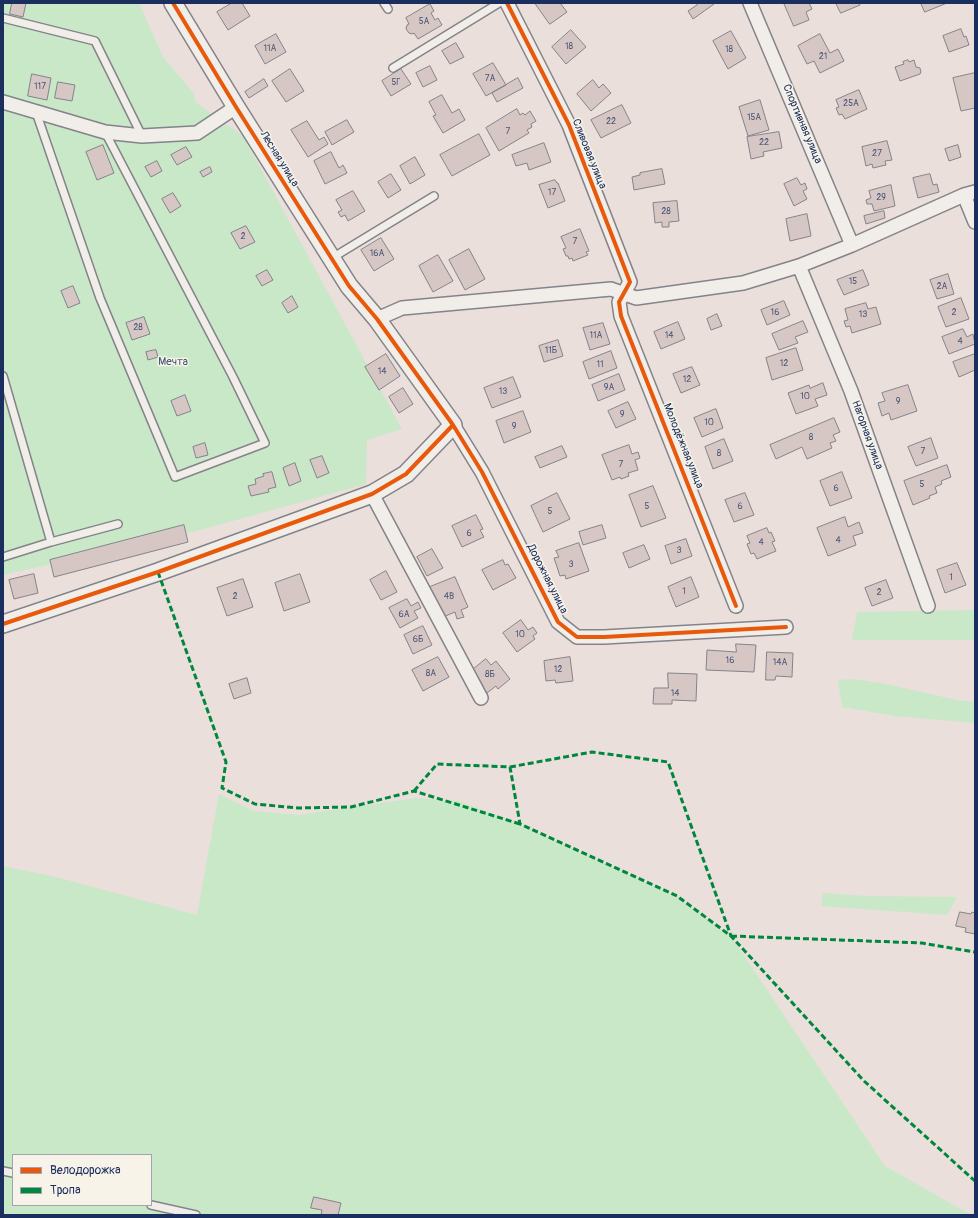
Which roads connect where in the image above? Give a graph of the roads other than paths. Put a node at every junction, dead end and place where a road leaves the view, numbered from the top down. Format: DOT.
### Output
graph roads {
  1 [pos="173,3"];
  2 [pos="499,3"];
  3 [pos="508,3"];
  4 [pos="750,3"];
  5 [pos="3,18"];
  6 [pos="393,68"];
  7 [pos="3,102"];
  8 [pos="236,107"];
  9 [pos="36,111"];
  10 [pos="105,132"];
  11 [pos="142,136"];
  12 [pos="970,194"];
  13 [pos="434,196"];
  14 [pos="975,222"];
  15 [pos="852,245"];
  16 [pos="331,258"];
  17 [pos="799,266"];
  18 [pos="624,293"];
  19 [pos="377,319"];
  20 [pos="3,376"];
  21 [pos="453,425"];
  22 [pos="372,494"];
  23 [pos="118,524"];
  24 [pos="52,542"];
  25 [pos="3,557"];
  26 [pos="736,606"];
  27 [pos="928,606"];
  28 [pos="3,624"];
  29 [pos="786,628"];
  30 [pos="481,698"];
  31 [pos="152,1205"];
  32 [pos="196,1215"];
  1 -- 8 [label="street, Лесная улица"];
  2 -- 6 [label="lane"];
  3 -- 18 [label="street, Сливовая улица"];
  4 -- 15 [label="street, Спортивная улица"];
  5 -- 11 [label="lane"];
  7 -- 9 [label="street"];
  8 -- 11 [label="street"];
  8 -- 16 [label="street, Лесная улица"];
  9 -- 10 [label="street"];
  9 -- 10 [label="lane"];
  10 -- 11 [label="street"];
  12 -- 14 [label="street"];
  12 -- 15 [label="street"];
  13 -- 16 [label="lane"];
  15 -- 17 [label="street"];
  16 -- 19 [label="street, Лесная улица"];
  17 -- 18 [label="street"];
  17 -- 27 [label="street, Нагорная улица"];
  18 -- 19 [label="street"];
  18 -- 26 [label="street, Молодёжная улица"];
  19 -- 21 [label="street, Лесная улица"];
  20 -- 24 [label="lane"];
  21 -- 22 [label="street"];
  21 -- 29 [label="street, Дорожная улица"];
  22 -- 28 [label="street"];
  22 -- 30 [label="street"];
  23 -- 24 [label="lane"];
  24 -- 25 [label="lane"];
  31 -- 32 [label="lane"];
}
